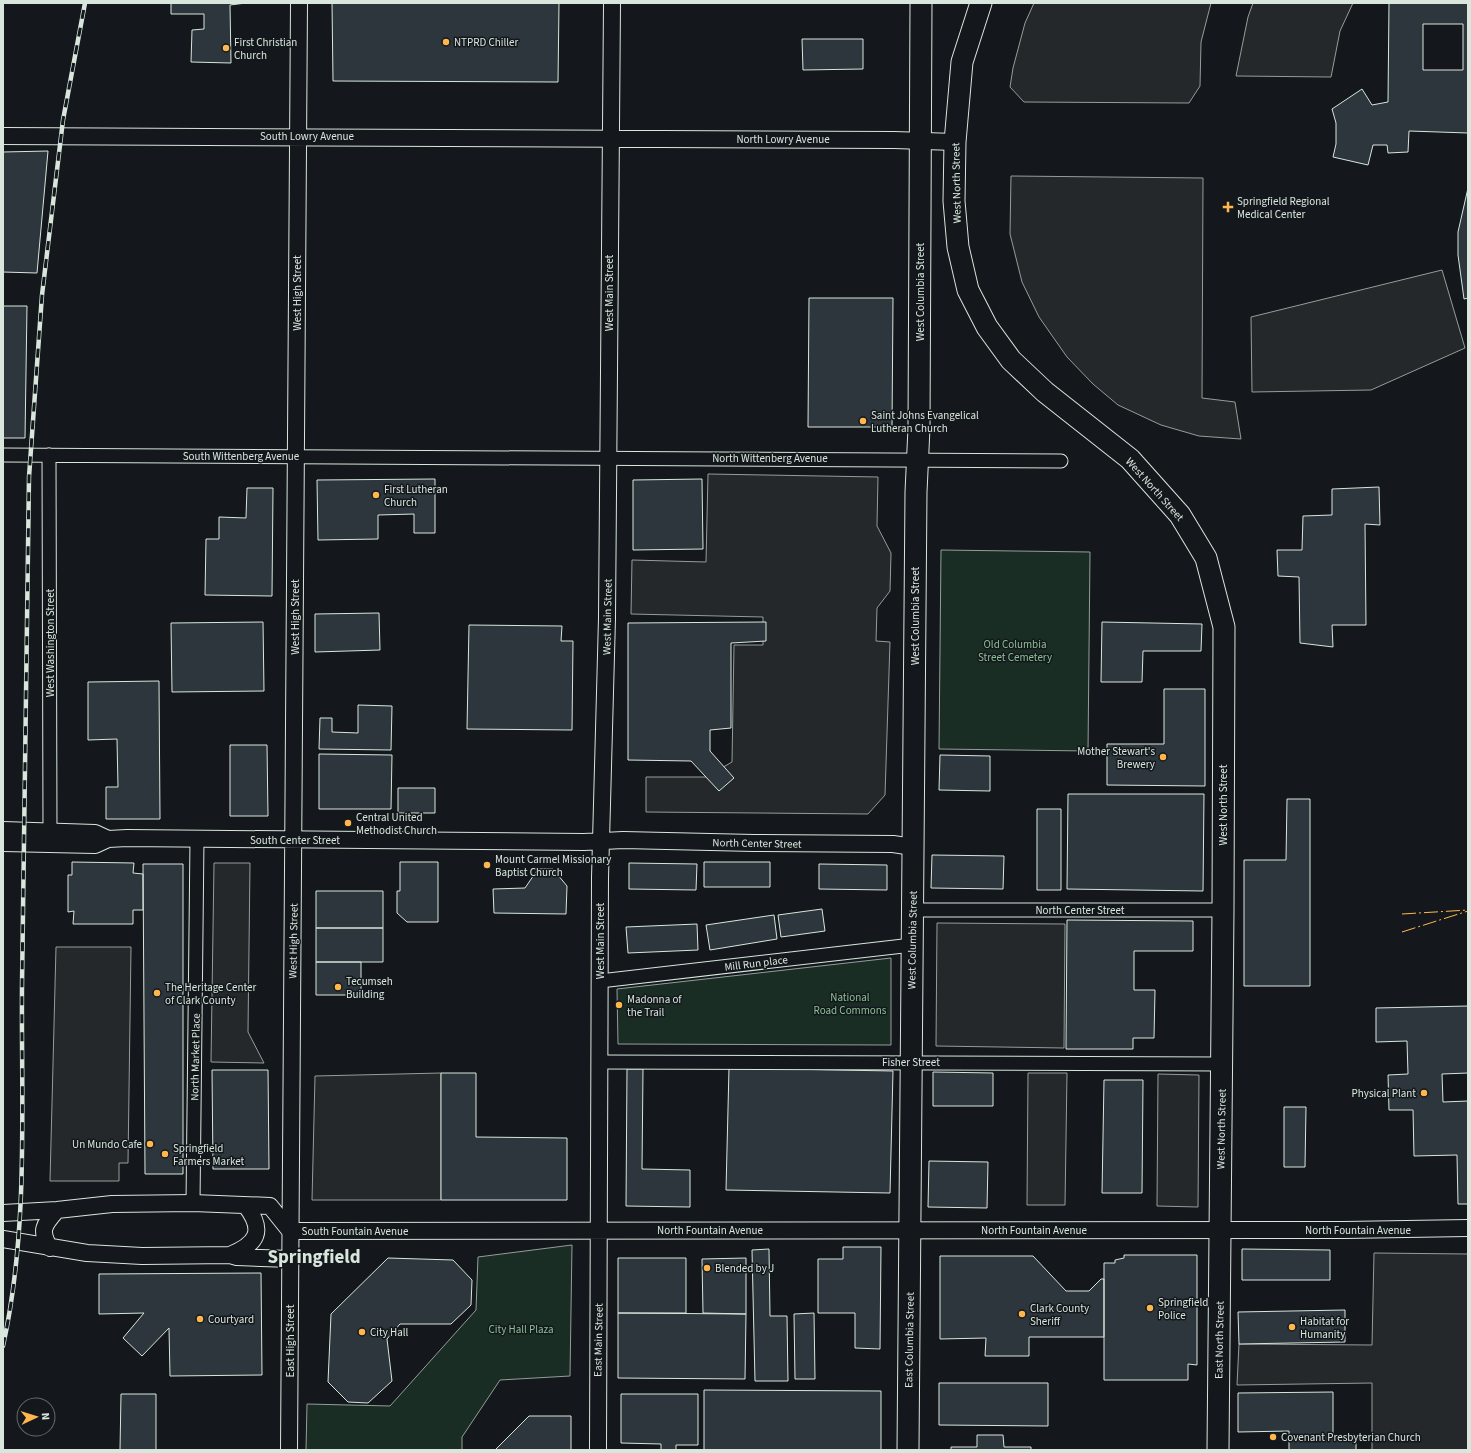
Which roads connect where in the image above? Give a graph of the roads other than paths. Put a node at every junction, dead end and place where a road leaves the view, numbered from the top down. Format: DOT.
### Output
graph roads {
  1 [pos="299,3"];
  2 [pos="612,3"];
  3 [pos="921,3"];
  4 [pos="981,3"];
  5 [pos="3,136"];
  6 [pos="298,136"];
  7 [pos="610,138"];
  8 [pos="920,140"];
  9 [pos="955,142"];
  10 [pos="3,455"];
  11 [pos="49,455"];
  12 [pos="296,456"];
  13 [pos="480,457"];
  14 [pos="608,457"];
  15 [pos="918,458"];
  16 [pos="1061,460"];
  17 [pos="3,830"];
  18 [pos="50,832"];
  19 [pos="108,839"];
  20 [pos="197,839"];
  21 [pos="294,840"];
  22 [pos="601,841"];
  23 [pos="3,843"];
  24 [pos="913,847"];
  25 [pos="913,910"];
  26 [pos="1223,910"];
  27 [pos="912,945"];
  28 [pos="600,981"];
  29 [pos="600,1062"];
  30 [pos="911,1062"];
  31 [pos="1222,1064"];
  32 [pos="193,1203"];
  33 [pos="246,1206"];
  34 [pos="57,1210"];
  35 [pos="3,1214"];
  36 [pos="1468,1228"];
  37 [pos="1220,1229"];
  38 [pos="599,1230"];
  39 [pos="910,1230"];
  40 [pos="290,1231"];
  41 [pos="3,1239"];
  42 [pos="50,1248"];
  43 [pos="230,1255"];
  44 [pos="290,1259"];
  45 [pos="289,1450"];
  46 [pos="598,1450"];
  47 [pos="908,1450"];
  48 [pos="1218,1450"];
  1 -- 6 [label="street, West High Street"];
  2 -- 7 [label="street, West Main Street"];
  3 -- 8 [label="main road, West Columbia Street"];
  4 -- 9 [label="main road, West North Street"];
  5 -- 6 [label="street, South Lowry Avenue"];
  6 -- 7 [label="street, South Lowry Avenue"];
  6 -- 12 [label="street, West High Street"];
  7 -- 8 [label="street, North Lowry Avenue"];
  7 -- 14 [label="street, West Main Street"];
  8 -- 9 [label="street, North Lowry Avenue"];
  8 -- 15 [label="main road, West Columbia Street"];
  9 -- 26 [label="main road, West North Street"];
  10 -- 11 [label="street, South Wittenberg Avenue"];
  11 -- 12 [label="street, South Wittenberg Avenue"];
  11 -- 18 [label="street, West Washington Street"];
  12 -- 13 [label="street, South Wittenberg Avenue"];
  12 -- 21 [label="street, West High Street"];
  13 -- 14 [label="street, North Wittenberg Avenue"];
  14 -- 15 [label="street, North Wittenberg Avenue"];
  14 -- 22 [label="street, West Main Street"];
  15 -- 16 [label="street, North Wittenberg Avenue"];
  15 -- 24 [label="main road, West Columbia Street"];
  17 -- 18 [label="street, South Center Street"];
  18 -- 19 [label="street, South Center Street"];
  19 -- 20 [label="street, South Center Street"];
  19 -- 23 [label="street, South Center Street"];
  20 -- 21 [label="street, South Center Street"];
  20 -- 32 [label="street, North Market Place"];
  21 -- 22 [label="street, South Center Street"];
  21 -- 40 [label="street, West High Street"];
  22 -- 24 [label="street, North Center Street"];
  22 -- 28 [label="street, West Main Street"];
  24 -- 25 [label="main road, West Columbia Street"];
  25 -- 26 [label="street, North Center Street"];
  25 -- 27 [label="main road, West Columbia Street"];
  26 -- 31 [label="main road, West North Street"];
  27 -- 28 [label="street, Mill Run place"];
  27 -- 30 [label="main road, West Columbia Street"];
  28 -- 29 [label="street, West Main Street"];
  29 -- 30 [label="street, Fisher Street"];
  29 -- 38 [label="street, West Main Street"];
  30 -- 31 [label="street, Fisher Street"];
  30 -- 39 [label="main road, West Columbia Street"];
  31 -- 37 [label="main road, West North Street"];
  32 -- 33 [label="street, South Fountain Avenue"];
  32 -- 34 [label="street, South Fountain Avenue"];
  33 -- 40 [label="street, South Fountain Avenue"];
  33 -- 43 [label="street"];
  34 -- 35 [label="street, South Fountain Avenue"];
  34 -- 42 [label="street"];
  36 -- 37 [label="street, North Fountain Avenue"];
  37 -- 39 [label="street, North Fountain Avenue"];
  37 -- 48 [label="main road, East North Street"];
  38 -- 39 [label="street, North Fountain Avenue"];
  38 -- 40 [label="street, South Fountain Avenue"];
  38 -- 46 [label="street, East Main Street"];
  39 -- 47 [label="main road, East Columbia Street"];
  40 -- 44 [label="street, East High Street"];
  41 -- 42 [label="street"];
  42 -- 43 [label="street"];
  43 -- 44 [label="street"];
  44 -- 45 [label="street, East High Street"];
}
